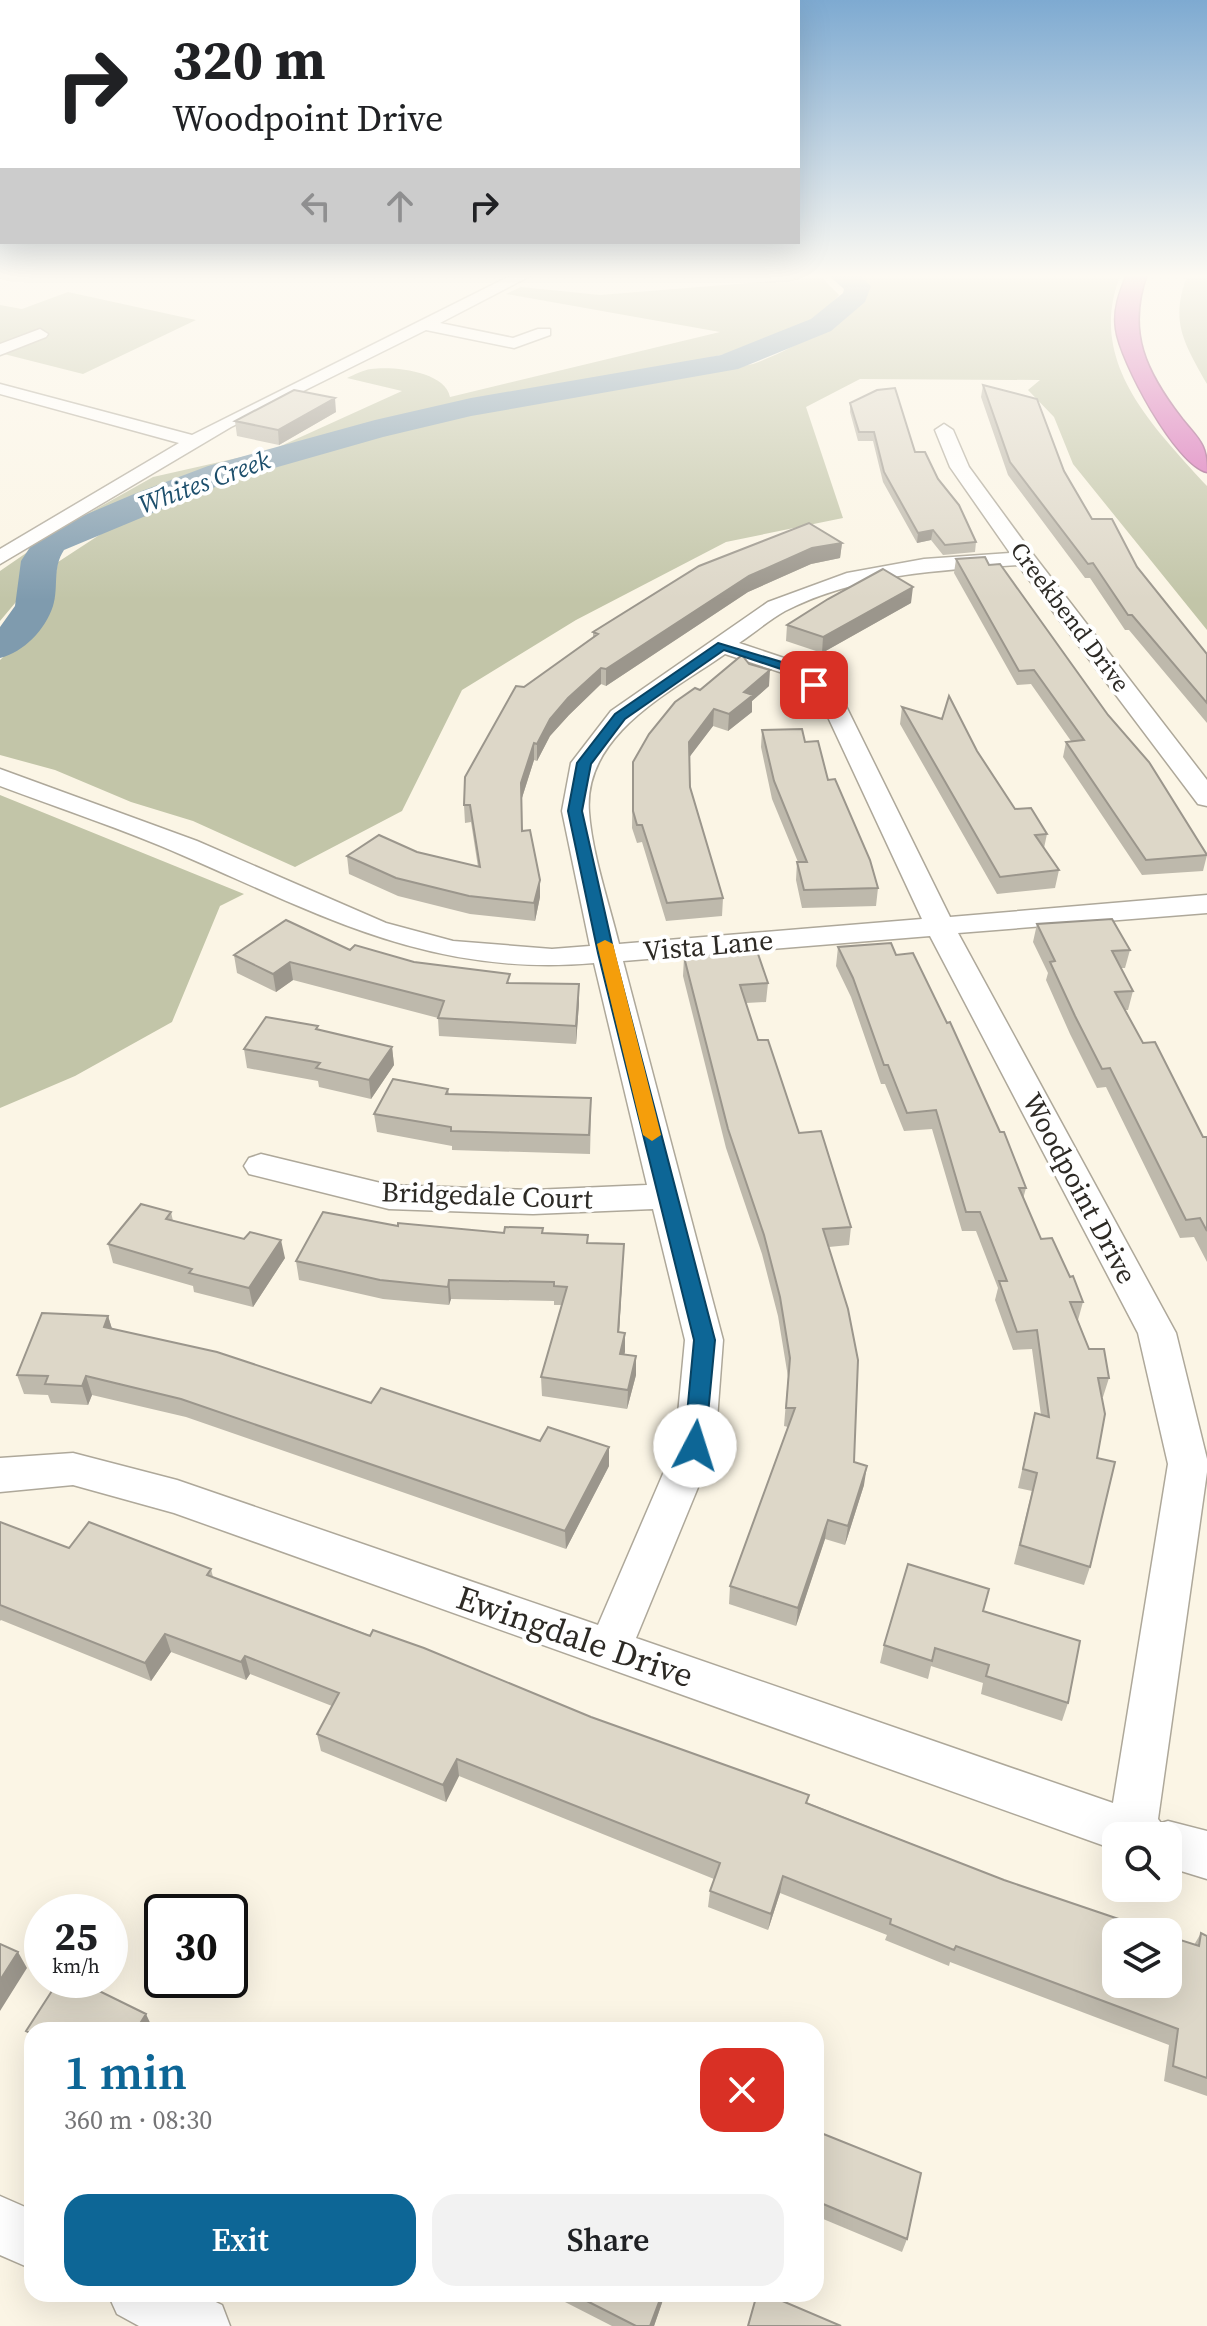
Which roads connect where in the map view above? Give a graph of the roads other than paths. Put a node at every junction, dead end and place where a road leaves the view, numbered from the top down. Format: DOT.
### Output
graph roads {
  1 [pos="311,383"];
  2 [pos="1146,383"];
  3 [pos="0,389"];
  4 [pos="944,430"];
  5 [pos="194,441"];
  6 [pos="1207,465"];
  7 [pos="0,558"];
  8 [pos="1024,558"];
  9 [pos="722,645"];
  10 [pos="0,777"];
  11 [pos="1207,798"];
  12 [pos="1207,904"];
  13 [pos="940,926"];
  14 [pos="606,953"];
  15 [pos="261,1166"];
  16 [pos="667,1196"];
  17 [pos="0,1475"];
  18 [pos="610,1648"];
  19 [pos="1102,1822"];
  20 [pos="1149,1822"];
  21 [pos="1182,1848"];
  22 [pos="1207,1855"];
  23 [pos="0,2224"];
  24 [pos="24,2237"];
  1 -- 5 [label="street"];
  2 -- 6 [label="highway"];
  3 -- 5 [label="street"];
  4 -- 8 [label="street, Creekbend Drive"];
  5 -- 7 [label="street"];
  8 -- 9 [label="street"];
  8 -- 11 [label="street, Creekbend Drive"];
  9 -- 13 [label="street, Woodpoint Drive"];
  9 -- 14 [label="street"];
  10 -- 14 [label="street, Vista Lane"];
  12 -- 13 [label="street, Vista Lane"];
  13 -- 14 [label="street, Vista Lane"];
  13 -- 20 [label="street, Woodpoint Drive"];
  14 -- 16 [label="street"];
  15 -- 16 [label="street, Bridgedale Court"];
  16 -- 18 [label="street"];
  17 -- 18 [label="street, Ewingdale Drive"];
  18 -- 19 [label="street, Ewingdale Drive"];
  21 -- 22 [label="street, Ewingdale Drive"];
  23 -- 24 [label="street"];
}
